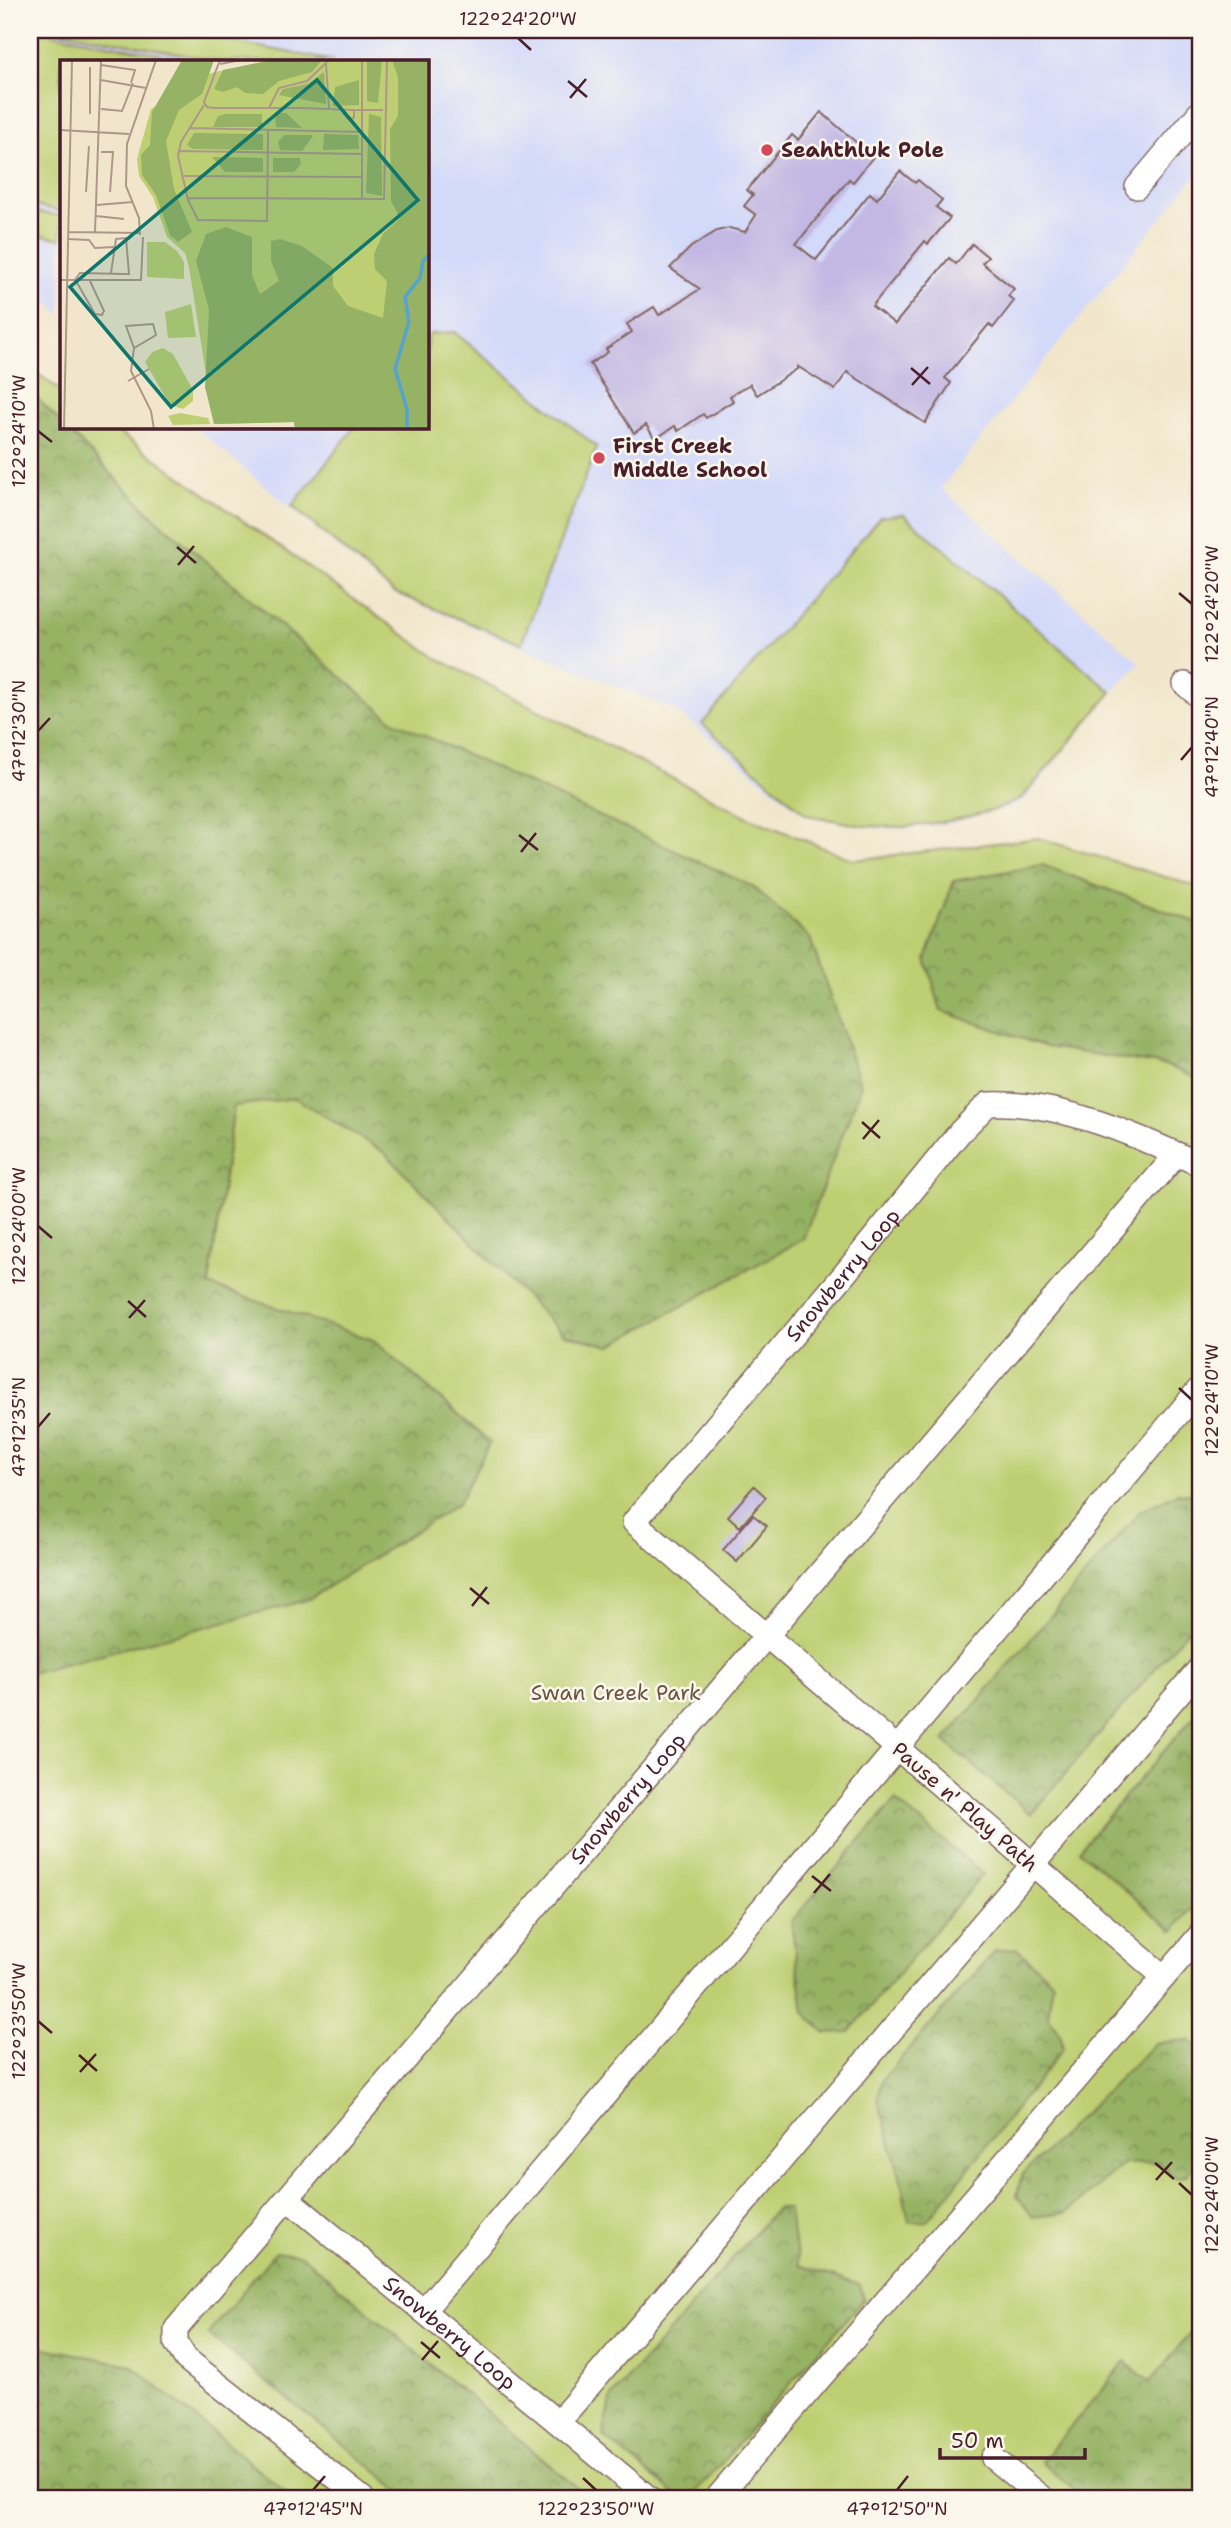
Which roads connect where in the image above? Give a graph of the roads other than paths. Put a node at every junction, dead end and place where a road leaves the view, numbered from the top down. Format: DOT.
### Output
graph roads {
  1 [pos="1201,111"];
  2 [pos="1138,187"];
  3 [pos="1177,1154"];
  4 [pos="1201,1165"];
  5 [pos="1201,1387"];
  6 [pos="766,1637"];
  7 [pos="1201,1667"];
  8 [pos="897,1749"];
  9 [pos="1032,1865"];
  10 [pos="1201,1934"];
  11 [pos="1164,1978"];
  12 [pos="288,2199"];
  13 [pos="424,2309"];
  14 [pos="559,2421"];
  15 [pos="993,2458"];
  16 [pos="362,2498"];
  17 [pos="649,2498"];
  18 [pos="717,2498"];
  19 [pos="1042,2498"];
  1 -- 2 [label="street"];
  3 -- 4 [label="street, Snowberry Loop"];
  3 -- 6 [label="street"];
  3 -- 6 [label="street, Snowberry Loop"];
  5 -- 8 [label="street"];
  6 -- 8 [label="street, Pause n' Play Path"];
  6 -- 12 [label="street, Snowberry Loop"];
  7 -- 9 [label="street"];
  8 -- 9 [label="street, Pause n' Play Path"];
  8 -- 13 [label="street"];
  9 -- 11 [label="street, Pause n' Play Path"];
  9 -- 14 [label="street"];
  10 -- 11 [label="street"];
  11 -- 18 [label="street"];
  12 -- 13 [label="street, Snowberry Loop"];
  12 -- 16 [label="street"];
  13 -- 14 [label="street, Snowberry Loop"];
  14 -- 17 [label="street, Snowberry Loop"];
  15 -- 19 [label="street"];
}
